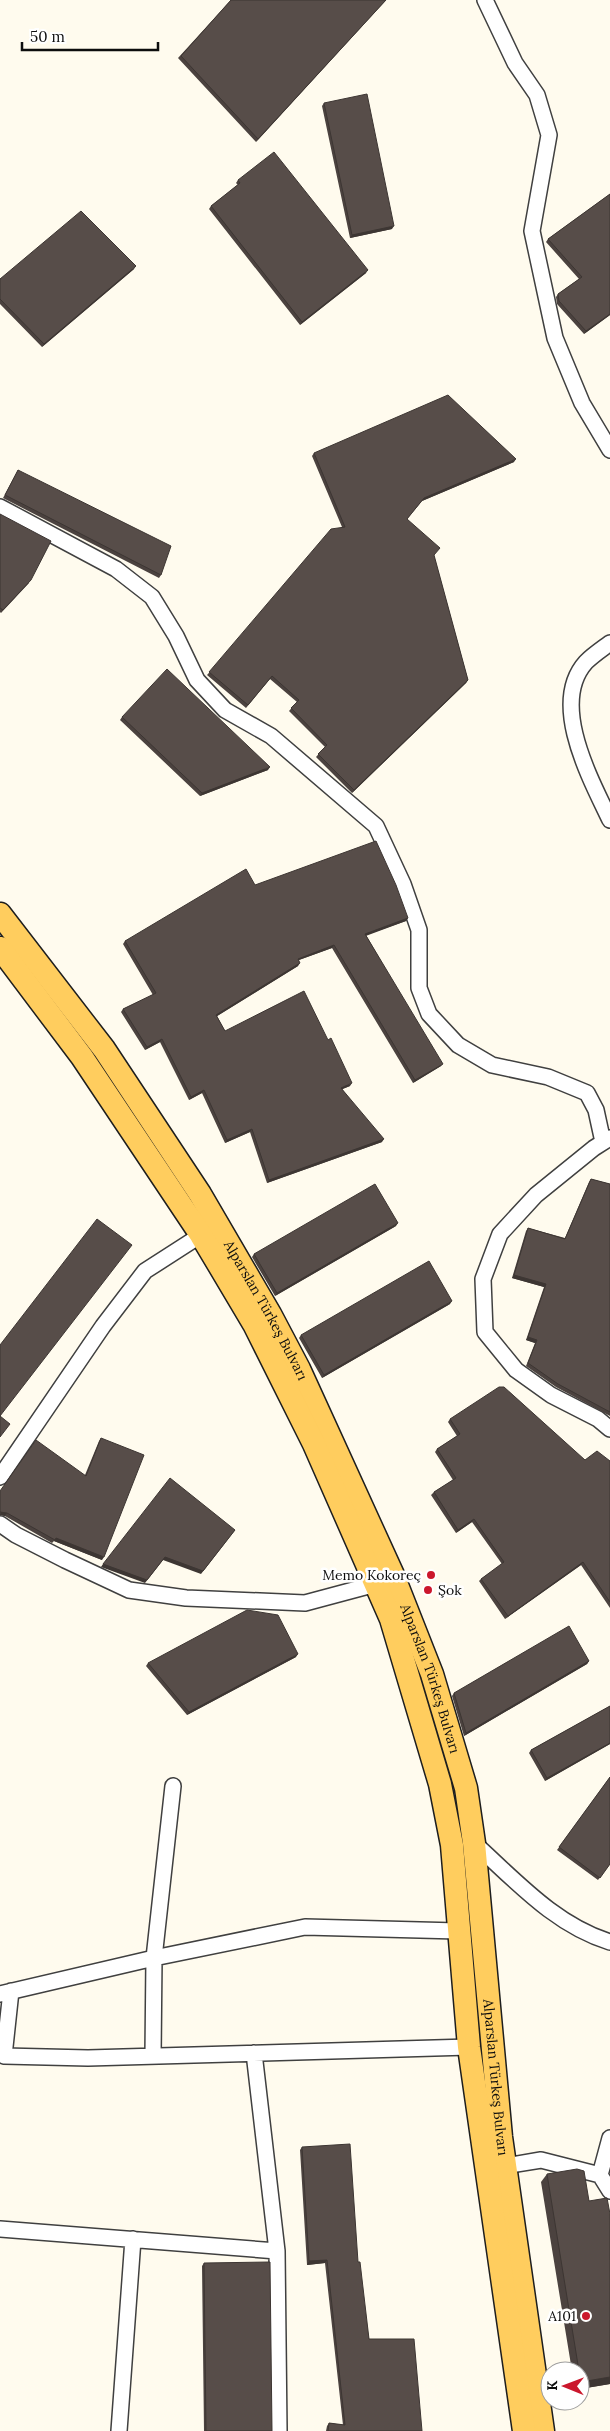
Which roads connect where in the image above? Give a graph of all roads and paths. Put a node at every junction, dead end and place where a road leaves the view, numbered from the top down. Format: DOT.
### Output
graph roads {
  1 [pos="485,0"];
  2 [pos="610,450"];
  3 [pos="0,507"];
  4 [pos="610,643"];
  5 [pos="610,820"];
  6 [pos="0,914"];
  7 [pos="0,948"];
  8 [pos="606,1140"];
  9 [pos="202,1235"];
  10 [pos="610,1429"];
  11 [pos="0,1477"];
  12 [pos="0,1524"];
  13 [pos="376,1584"];
  14 [pos="173,1786"];
  15 [pos="474,1843"];
  16 [pos="458,1931"];
  17 [pos="610,1942"];
  18 [pos="154,1958"];
  19 [pos="6,1992"];
  20 [pos="469,2048"];
  21 [pos="254,2053"];
  22 [pos="153,2056"];
  23 [pos="610,2138"];
  24 [pos="505,2166"];
  25 [pos="600,2175"];
  26 [pos="610,2190"];
  27 [pos="0,2228"];
  28 [pos="133,2239"];
  29 [pos="277,2251"];
  30 [pos="119,2431"];
  31 [pos="280,2431"];
  32 [pos="524,2431"];
  33 [pos="543,2431"];
  1 -- 2 [label="street"];
  3 -- 8 [label="street"];
  4 -- 5 [label="street"];
  6 -- 15 [label="main road, Alparslan Türkeş Bulvarı"];
  7 -- 9 [label="main road, Alparslan Türkeş Bulvarı"];
  8 -- 10 [label="street"];
  9 -- 11 [label="street"];
  9 -- 13 [label="main road, Alparslan Türkeş Bulvarı"];
  12 -- 13 [label="street"];
  13 -- 16 [label="main road, Alparslan Türkeş Bulvarı"];
  14 -- 18 [label="street"];
  15 -- 17 [label="street"];
  15 -- 24 [label="main road, Alparslan Türkeş Bulvarı"];
  16 -- 18 [label="street"];
  16 -- 20 [label="main road, Alparslan Türkeş Bulvarı"];
  18 -- 19 [label="street"];
  18 -- 22 [label="street"];
  19 -- 22 [label="street"];
  20 -- 21 [label="street"];
  20 -- 32 [label="main road, Alparslan Türkeş Bulvarı"];
  21 -- 22 [label="street"];
  21 -- 29 [label="street"];
  23 -- 25 [label="street"];
  24 -- 25 [label="street"];
  24 -- 33 [label="main road, Alparslan Türkeş Bulvarı"];
  25 -- 26 [label="street"];
  27 -- 28 [label="street"];
  28 -- 29 [label="street"];
  28 -- 30 [label="street"];
  29 -- 31 [label="street"];
}
